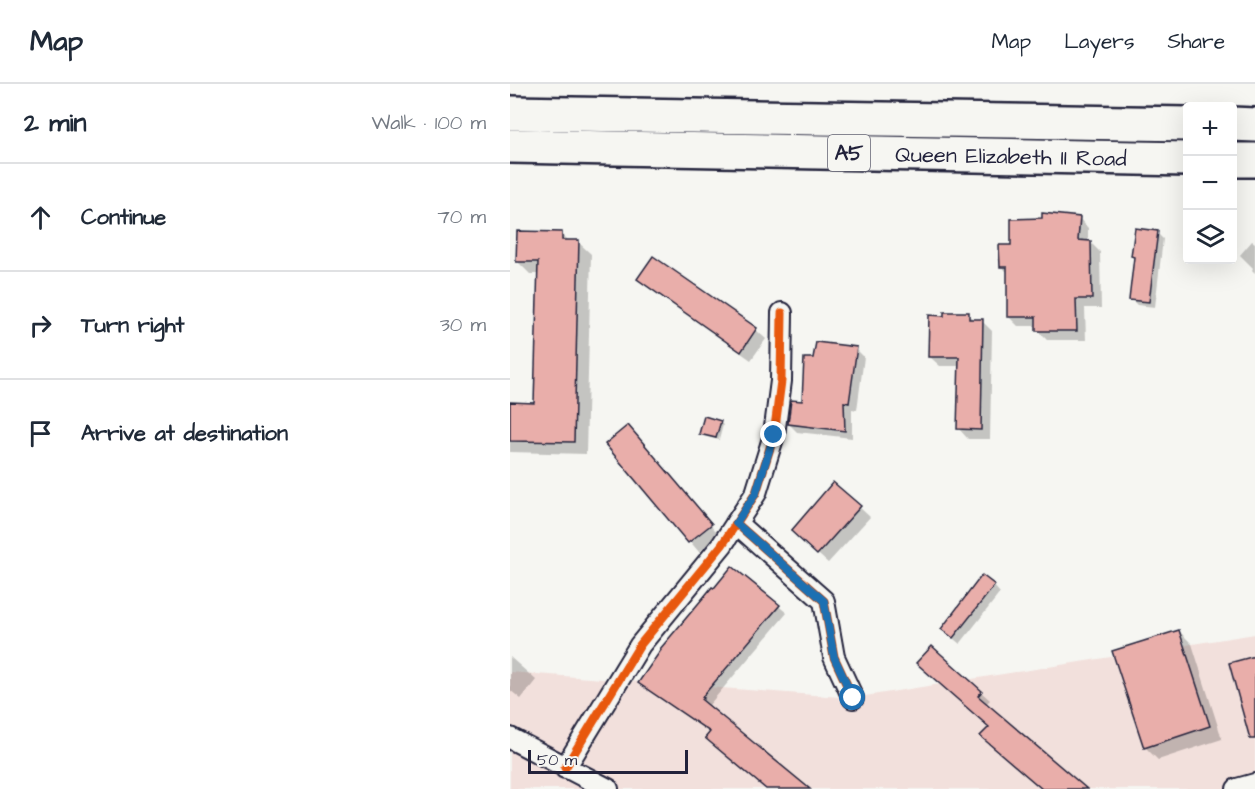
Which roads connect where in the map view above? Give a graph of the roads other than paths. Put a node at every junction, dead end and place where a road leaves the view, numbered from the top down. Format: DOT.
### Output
graph roads {
  1 [pos="510,113"];
  2 [pos="1183,123"];
  3 [pos="1237,124"];
  4 [pos="1255,124"];
  5 [pos="510,146"];
  6 [pos="1183,159"];
  7 [pos="1237,159"];
  8 [pos="1255,160"];
  9 [pos="782,313"];
  10 [pos="736,523"];
  11 [pos="853,698"];
  12 [pos="510,738"];
  13 [pos="565,768"];
  14 [pos="1255,784"];
  15 [pos="608,789"];
  16 [pos="1236,789"];
  1 -- 2 [label="highway, Queen Elizabeth II Road / A5"];
  3 -- 4 [label="highway"];
  5 -- 6 [label="highway, Queen Elizabeth II Road / A5"];
  7 -- 8 [label="highway"];
  9 -- 10 [label="street"];
  10 -- 11 [label="street"];
  10 -- 13 [label="street"];
  12 -- 13 [label="street"];
  13 -- 15 [label="street"];
  14 -- 16 [label="street"];
}
